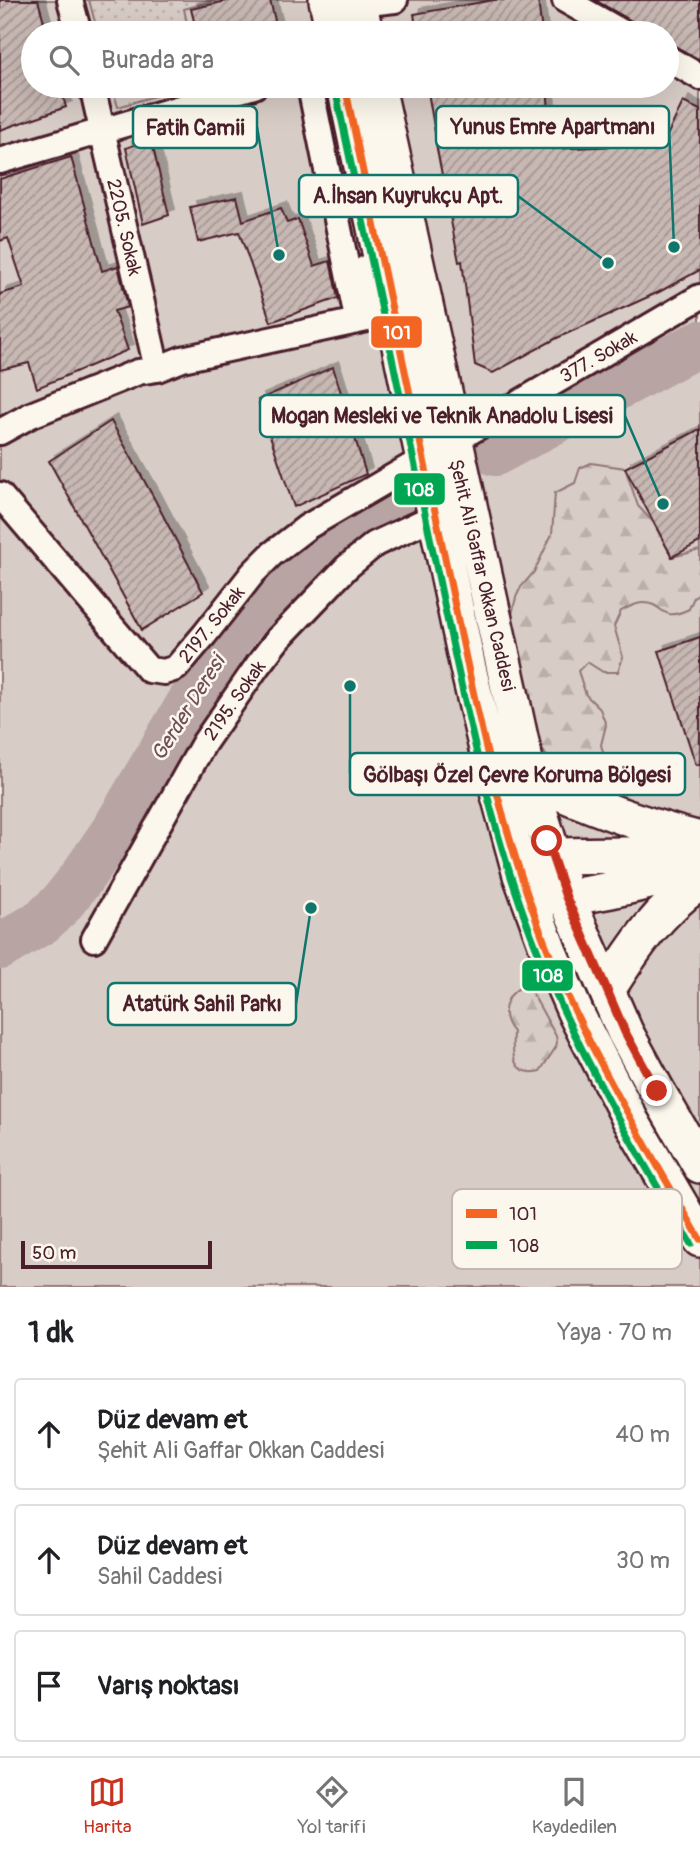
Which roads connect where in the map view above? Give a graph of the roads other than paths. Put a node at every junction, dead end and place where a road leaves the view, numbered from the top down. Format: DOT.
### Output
graph roads {
  1 [pos="71,0"];
  2 [pos="395,0"];
  3 [pos="565,0"];
  4 [pos="352,9"];
  5 [pos="76,21"];
  6 [pos="602,21"];
  7 [pos="679,65"];
  8 [pos="700,77"];
  9 [pos="95,98"];
  10 [pos="214,98"];
  11 [pos="312,98"];
  12 [pos="331,98"];
  13 [pos="348,98"];
  14 [pos="380,98"];
  15 [pos="103,131"];
  16 [pos="0,161"];
  17 [pos="700,297"];
  18 [pos="394,313"];
  19 [pos="157,369"];
  20 [pos="0,432"];
  21 [pos="453,440"];
  22 [pos="423,458"];
  23 [pos="0,495"];
  24 [pos="435,516"];
  25 [pos="529,779"];
  26 [pos="700,840"];
  27 [pos="550,848"];
  28 [pos="700,854"];
  29 [pos="518,864"];
  30 [pos="700,867"];
  31 [pos="700,882"];
  32 [pos="566,897"];
  33 [pos="94,939"];
  34 [pos="607,990"];
  35 [pos="700,1165"];
  36 [pos="671,1189"];
  37 [pos="682,1208"];
  38 [pos="700,1239"];
  1 -- 5 [label="street"];
  2 -- 4 [label="street"];
  3 -- 6 [label="street"];
  7 -- 8 [label="street"];
  9 -- 15 [label="street, 2205. Sokak"];
  10 -- 15 [label="street"];
  11 -- 12 [label="street"];
  13 -- 18 [label="street, Şehit Ali Gaffar Okkan Caddesi"];
  14 -- 21 [label="street, Şehit Ali Gaffar Okkan Caddesi"];
  15 -- 16 [label="street"];
  15 -- 19 [label="street, 2205. Sokak"];
  17 -- 21 [label="street, 377. Sokak"];
  18 -- 19 [label="street"];
  18 -- 22 [label="street, Şehit Ali Gaffar Okkan Caddesi"];
  19 -- 20 [label="street"];
  21 -- 22 [label="street, 377. Sokak"];
  21 -- 25 [label="street, Şehit Ali Gaffar Okkan Caddesi"];
  22 -- 23 [label="street, 2197. Sokak"];
  22 -- 24 [label="street, Şehit Ali Gaffar Okkan Caddesi"];
  24 -- 29 [label="street, Şehit Ali Gaffar Okkan Caddesi"];
  24 -- 33 [label="street, 2195. Sokak"];
  25 -- 26 [label="street"];
  25 -- 27 [label="street, Şehit Ali Gaffar Okkan Caddesi"];
  27 -- 28 [label="street"];
  27 -- 29 [label="street"];
  27 -- 32 [label="street, Şehit Ali Gaffar Okkan Caddesi"];
  29 -- 32 [label="street"];
  29 -- 36 [label="street, Şehit Ali Gaffar Okkan Caddesi"];
  30 -- 32 [label="street"];
  31 -- 34 [label="street"];
  32 -- 34 [label="street, Şehit Ali Gaffar Okkan Caddesi"];
  34 -- 35 [label="street, Şehit Ali Gaffar Okkan Caddesi"];
  37 -- 38 [label="street, Şehit Ali Gaffar Okkan Caddesi"];
}
